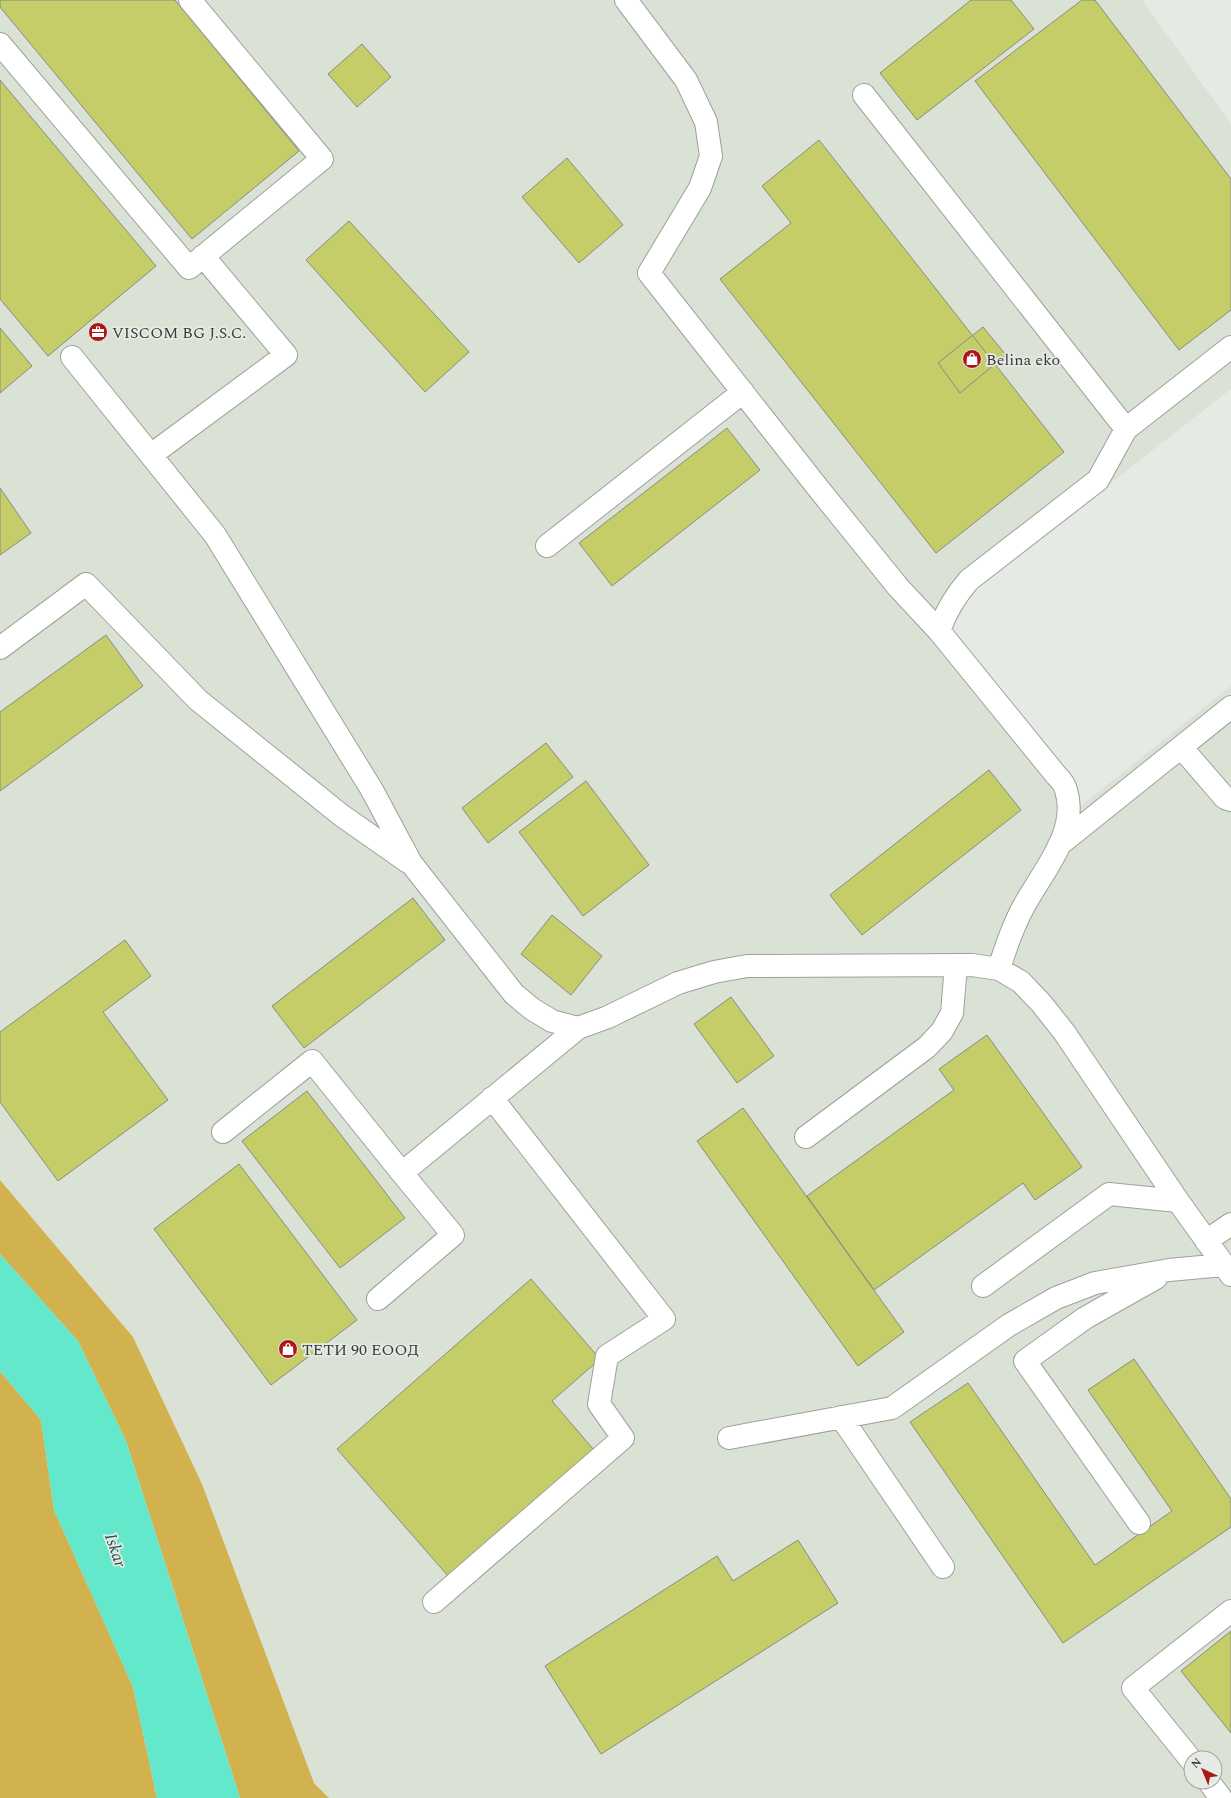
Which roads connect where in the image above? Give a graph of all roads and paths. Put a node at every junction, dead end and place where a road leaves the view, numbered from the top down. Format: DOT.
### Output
graph roads {
  1 [pos="190,0"];
  2 [pos="626,0"];
  3 [pos="0,44"];
  4 [pos="864,95"];
  5 [pos="203,256"];
  6 [pos="1231,347"];
  7 [pos="72,357"];
  8 [pos="742,392"];
  9 [pos="1126,429"];
  10 [pos="151,455"];
  11 [pos="547,546"];
  12 [pos="939,631"];
  13 [pos="0,648"];
  14 [pos="1231,707"];
  15 [pos="1181,747"];
  16 [pos="1231,800"];
  17 [pos="1058,846"];
  18 [pos="411,864"];
  19 [pos="956,965"];
  20 [pos="999,969"];
  21 [pos="578,1028"];
  22 [pos="492,1098"];
  23 [pos="223,1132"];
  24 [pos="806,1137"];
  25 [pos="402,1173"];
  26 [pos="1178,1201"];
  27 [pos="1231,1224"];
  28 [pos="1206,1241"];
  29 [pos="1169,1270"];
  30 [pos="1227,1270"];
  31 [pos="983,1286"];
  32 [pos="378,1299"];
  33 [pos="841,1417"];
  34 [pos="729,1438"];
  35 [pos="1139,1523"];
  36 [pos="943,1567"];
  37 [pos="434,1602"];
  38 [pos="1231,1611"];
  39 [pos="1183,1750"];
  40 [pos="1216,1790"];
  41 [pos="1222,1798"];
  1 -- 5 [label="street"];
  2 -- 8 [label="street"];
  3 -- 5 [label="street"];
  4 -- 9 [label="street"];
  5 -- 10 [label="street"];
  6 -- 9 [label="street"];
  7 -- 10 [label="street"];
  8 -- 11 [label="street"];
  8 -- 12 [label="street"];
  9 -- 12 [label="street"];
  10 -- 18 [label="street"];
  12 -- 17 [label="street"];
  13 -- 18 [label="street"];
  14 -- 15 [label="street"];
  15 -- 16 [label="street"];
  15 -- 17 [label="street"];
  17 -- 20 [label="street"];
  18 -- 21 [label="street"];
  19 -- 20 [label="street"];
  19 -- 21 [label="street"];
  19 -- 24 [label="street"];
  20 -- 26 [label="street"];
  21 -- 22 [label="street"];
  22 -- 25 [label="street"];
  22 -- 37 [label="street"];
  23 -- 25 [label="street"];
  25 -- 32 [label="street"];
  26 -- 28 [label="street"];
  26 -- 31 [label="street"];
  27 -- 28 [label="street"];
  28 -- 30 [label="street"];
  29 -- 30 [label="street"];
  29 -- 33 [label="street"];
  29 -- 35 [label="street"];
  33 -- 34 [label="street"];
  33 -- 36 [label="street"];
  38 -- 39 [label="street"];
  40 -- 41 [label="street"];
}
